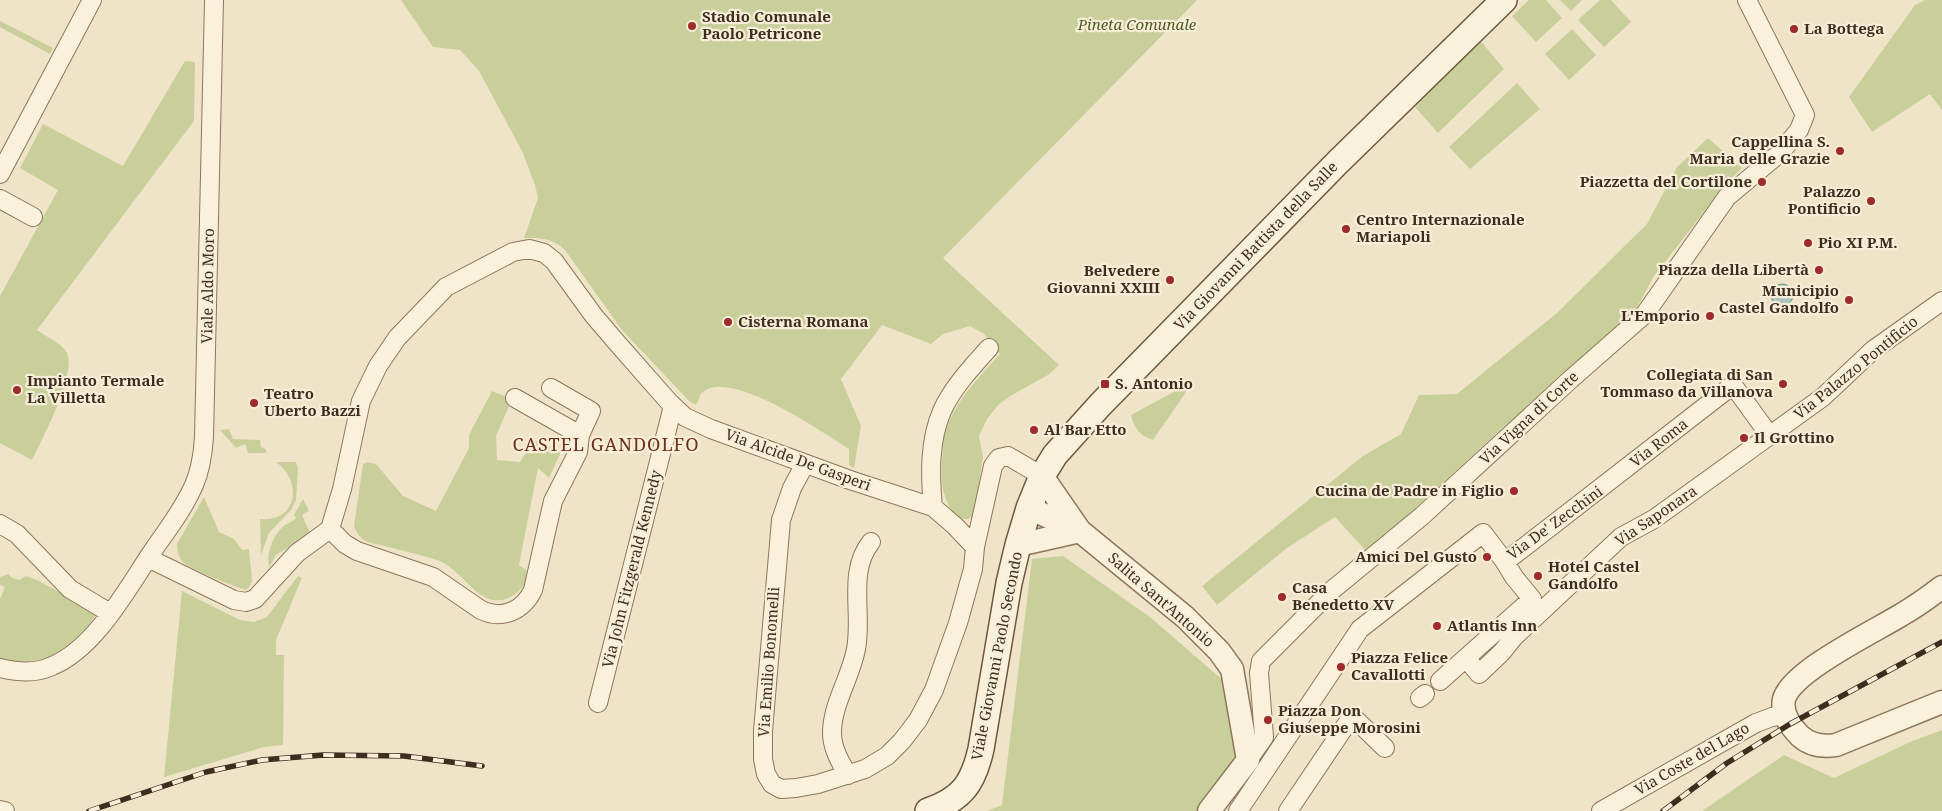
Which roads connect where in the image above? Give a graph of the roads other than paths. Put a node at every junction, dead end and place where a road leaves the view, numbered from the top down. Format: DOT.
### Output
graph roads {
  1 [pos="92,0"];
  2 [pos="214,0"];
  3 [pos="1504,0"];
  4 [pos="1747,0"];
  5 [pos="0,174"];
  6 [pos="0,199"];
  7 [pos="33,217"];
  8 [pos="1942,301"];
  9 [pos="989,348"];
  10 [pos="551,388"];
  11 [pos="516,398"];
  12 [pos="673,406"];
  13 [pos="580,435"];
  14 [pos="1770,436"];
  15 [pos="805,464"];
  16 [pos="1042,476"];
  17 [pos="1609,483"];
  18 [pos="933,507"];
  19 [pos="1029,508"];
  20 [pos="0,524"];
  21 [pos="330,529"];
  22 [pos="1080,531"];
  23 [pos="871,542"];
  24 [pos="1018,545"];
  25 [pos="975,547"];
  26 [pos="148,558"];
  27 [pos="1505,562"];
  28 [pos="1942,588"];
  29 [pos="110,613"];
  30 [pos="1466,658"];
  31 [pos="0,668"];
  32 [pos="1440,681"];
  33 [pos="1942,702"];
  34 [pos="598,703"];
  35 [pos="1785,715"];
  36 [pos="1385,748"];
  37 [pos="1248,760"];
  38 [pos="848,775"];
  39 [pos="0,810"];
  40 [pos="5,811"];
  41 [pos="928,811"];
  42 [pos="1209,811"];
  43 [pos="1238,811"];
  44 [pos="1288,811"];
  45 [pos="1601,811"];
  1 -- 5 [label="street"];
  2 -- 26 [label="street, Viale Aldo Moro"];
  3 -- 16 [label="main road, Via Giovanni Battista della Salle"];
  4 -- 37 [label="street, Via Vigna di Corte"];
  6 -- 7 [label="street"];
  8 -- 14 [label="street, Via Palazzo Pontificio"];
  9 -- 18 [label="street"];
  10 -- 13 [label="street"];
  11 -- 13 [label="street"];
  12 -- 15 [label="street, Via Alcide De Gasperi"];
  12 -- 21 [label="street, Via Alcide De Gasperi"];
  12 -- 34 [label="street, Via John Fitzgerald Kennedy"];
  13 -- 21 [label="street"];
  14 -- 17 [label="street, Via Roma"];
  14 -- 30 [label="street, Via Saponara"];
  15 -- 18 [label="street, Via Alcide De Gasperi"];
  15 -- 38 [label="street, Via Emilio Bonomelli"];
  16 -- 19 [label="main road, Via Giovanni Battista della Salle"];
  16 -- 22 [label="street, Salita Sant'Antonio"];
  16 -- 25 [label="street"];
  17 -- 27 [label="street, Via De' Zecchini"];
  18 -- 25 [label="street, Via Alcide De Gasperi"];
  19 -- 22 [label="street, Salita Sant'Antonio"];
  19 -- 24 [label="main road, Viale Giovanni Paolo Secondo"];
  20 -- 29 [label="street"];
  21 -- 26 [label="street"];
  22 -- 24 [label="street"];
  22 -- 37 [label="street, Salita Sant'Antonio"];
  23 -- 38 [label="street"];
  24 -- 41 [label="main road, Viale Giovanni Paolo Secondo"];
  25 -- 38 [label="street, Via Emilio Bonomelli"];
  26 -- 29 [label="street, Viale Aldo Moro"];
  27 -- 30 [label="street"];
  27 -- 43 [label="street, Via De' Zecchini"];
  28 -- 35 [label="street"];
  29 -- 31 [label="street, Viale Aldo Moro"];
  30 -- 32 [label="street"];
  33 -- 35 [label="street"];
  35 -- 45 [label="street, Via Coste del Lago"];
  36 -- 44 [label="street"];
  37 -- 42 [label="street"];
  39 -- 40 [label="street"];
}
